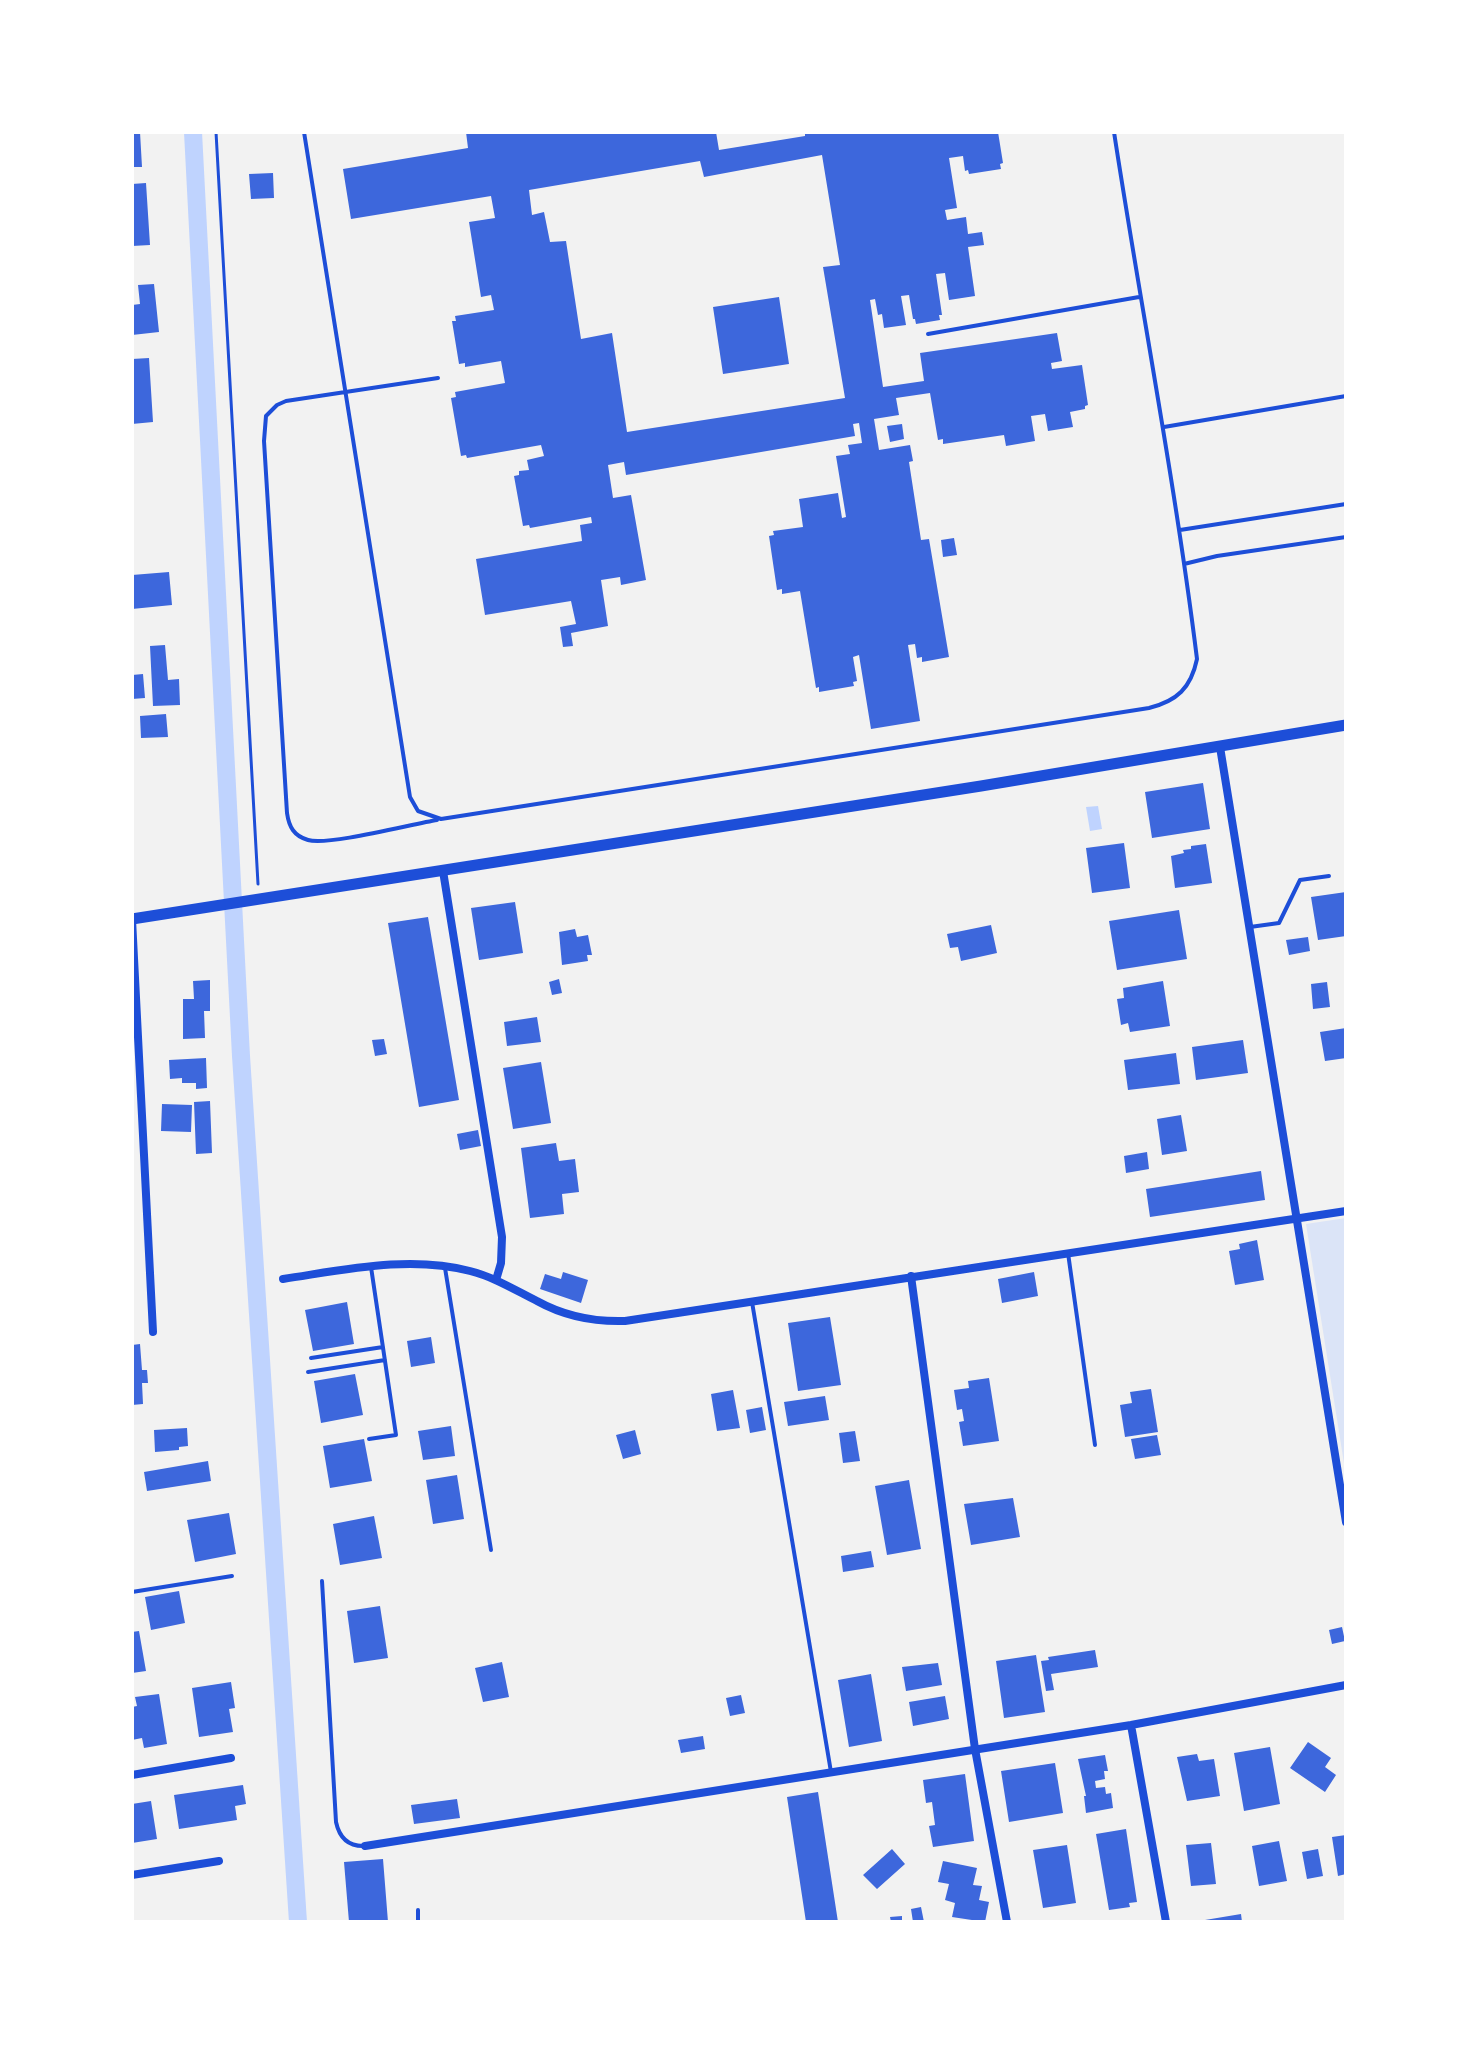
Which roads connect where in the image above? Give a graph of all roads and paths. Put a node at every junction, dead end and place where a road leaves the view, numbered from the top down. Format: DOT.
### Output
graph roads {
  1 [pos="216,132"];
  2 [pos="304,132"];
  3 [pos="1114,132"];
  4 [pos="1139,297"];
  5 [pos="928,334"];
  6 [pos="438,378"];
  7 [pos="345,392"];
  8 [pos="1346,396"];
  9 [pos="1164,427"];
  10 [pos="1346,504"];
  11 [pos="1180,530"];
  12 [pos="1346,537"];
  13 [pos="1184,564"];
  14 [pos="1346,725"];
  15 [pos="1220,747"];
  16 [pos="441,819"];
  17 [pos="443,871"];
  18 [pos="1329,876"];
  19 [pos="256,900"];
  20 [pos="132,919"];
  21 [pos="1250,927"];
  22 [pos="1346,1211"];
  23 [pos="1297,1220"];
  24 [pos="1068,1253"];
  25 [pos="445,1266"];
  26 [pos="371,1267"];
  27 [pos="911,1276"];
  28 [pos="283,1279"];
  29 [pos="496,1280"];
  30 [pos="752,1302"];
  31 [pos="153,1332"];
  32 [pos="383,1347"];
  33 [pos="311,1358"];
  34 [pos="385,1360"];
  35 [pos="308,1372"];
  36 [pos="369,1439"];
  37 [pos="1095,1445"];
  38 [pos="1346,1522"];
  39 [pos="491,1550"];
  40 [pos="232,1576"];
  41 [pos="322,1581"];
  42 [pos="132,1592"];
  43 [pos="1346,1685"];
  44 [pos="1131,1725"];
  45 [pos="975,1749"];
  46 [pos="231,1758"];
  47 [pos="831,1772"];
  48 [pos="132,1775"];
  49 [pos="365,1846"];
  50 [pos="219,1861"];
  51 [pos="132,1875"];
  52 [pos="418,1910"];
  53 [pos="418,1922"];
  54 [pos="1007,1922"];
  55 [pos="1166,1922"];
  1 -- 19 [label="path"];
  2 -- 7 [label="lane"];
  3 -- 4 [label="lane"];
  4 -- 5 [label="lane"];
  4 -- 9 [label="lane"];
  6 -- 7 [label="lane"];
  7 -- 16 [label="lane"];
  7 -- 16 [label="lane"];
  8 -- 9 [label="lane"];
  9 -- 11 [label="lane"];
  10 -- 11 [label="lane"];
  11 -- 13 [label="lane"];
  12 -- 13 [label="lane"];
  13 -- 16 [label="lane"];
  14 -- 15 [label="street"];
  15 -- 17 [label="street"];
  15 -- 21 [label="street"];
  17 -- 19 [label="street"];
  17 -- 29 [label="street"];
  18 -- 21 [label="lane"];
  19 -- 20 [label="street"];
  20 -- 31 [label="street"];
  21 -- 23 [label="street"];
  22 -- 23 [label="street"];
  23 -- 24 [label="street"];
  23 -- 38 [label="street"];
  24 -- 27 [label="street"];
  24 -- 37 [label="lane"];
  25 -- 26 [label="street"];
  25 -- 29 [label="street"];
  25 -- 39 [label="lane"];
  26 -- 28 [label="street"];
  26 -- 32 [label="lane"];
  27 -- 30 [label="street"];
  27 -- 45 [label="street"];
  29 -- 30 [label="street"];
  30 -- 47 [label="lane"];
  32 -- 33 [label="lane"];
  32 -- 34 [label="lane"];
  34 -- 35 [label="lane"];
  34 -- 36 [label="lane"];
  40 -- 42 [label="lane"];
  41 -- 49 [label="lane"];
  43 -- 44 [label="street"];
  44 -- 45 [label="street"];
  44 -- 55 [label="street"];
  45 -- 47 [label="street"];
  45 -- 54 [label="street"];
  46 -- 48 [label="street"];
  47 -- 49 [label="street"];
  50 -- 51 [label="street"];
  52 -- 53 [label="lane"];
}
